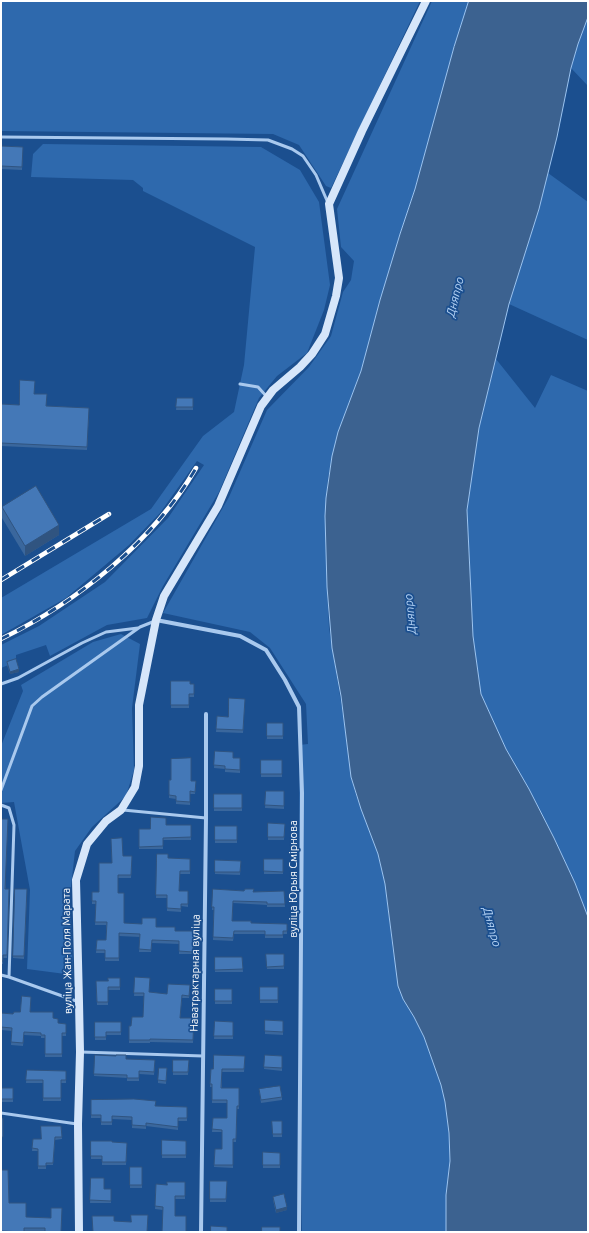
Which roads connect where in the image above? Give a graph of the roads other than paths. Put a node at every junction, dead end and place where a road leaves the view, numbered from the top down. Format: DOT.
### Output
graph roads {
  1 [pos="426,1"];
  2 [pos="1,137"];
  3 [pos="329,204"];
  4 [pos="240,384"];
  5 [pos="267,397"];
  6 [pos="156,620"];
  7 [pos="140,627"];
  8 [pos="1,684"];
  9 [pos="206,714"];
  10 [pos="1,790"];
  11 [pos="1,806"];
  12 [pos="121,810"];
  13 [pos="206,818"];
  14 [pos="1,975"];
  15 [pos="9,977"];
  16 [pos="79,1002"];
  17 [pos="80,1052"];
  18 [pos="203,1056"];
  19 [pos="1,1113"];
  20 [pos="78,1124"];
  21 [pos="79,1232"];
  22 [pos="201,1232"];
  23 [pos="299,1232"];
  1 -- 3 [label="street"];
  2 -- 3 [label="lane"];
  3 -- 5 [label="street, вуліца Жан-Поля Марата"];
  4 -- 5 [label="lane"];
  5 -- 6 [label="street, вуліца Жан-Поля Марата"];
  6 -- 7 [label="lane"];
  6 -- 12 [label="street, вуліца Жан-Поля Марата"];
  6 -- 23 [label="street, вуліца Юрыя Смірнова"];
  7 -- 8 [label="lane"];
  7 -- 10 [label="lane"];
  9 -- 13 [label="street, Наватрактарная вуліца"];
  11 -- 15 [label="lane"];
  12 -- 13 [label="lane"];
  12 -- 16 [label="street, вуліца Жан-Поля Марата"];
  13 -- 18 [label="street, Наватрактарная вуліца"];
  14 -- 15 [label="lane"];
  15 -- 16 [label="lane"];
  16 -- 17 [label="street, вуліца Жан-Поля Марата"];
  17 -- 18 [label="lane"];
  17 -- 20 [label="street, вуліца Жан-Поля Марата"];
  18 -- 22 [label="street, Наватрактарная вуліца"];
  19 -- 20 [label="lane"];
  20 -- 21 [label="street, вуліца Жан-Поля Марата"];
}
